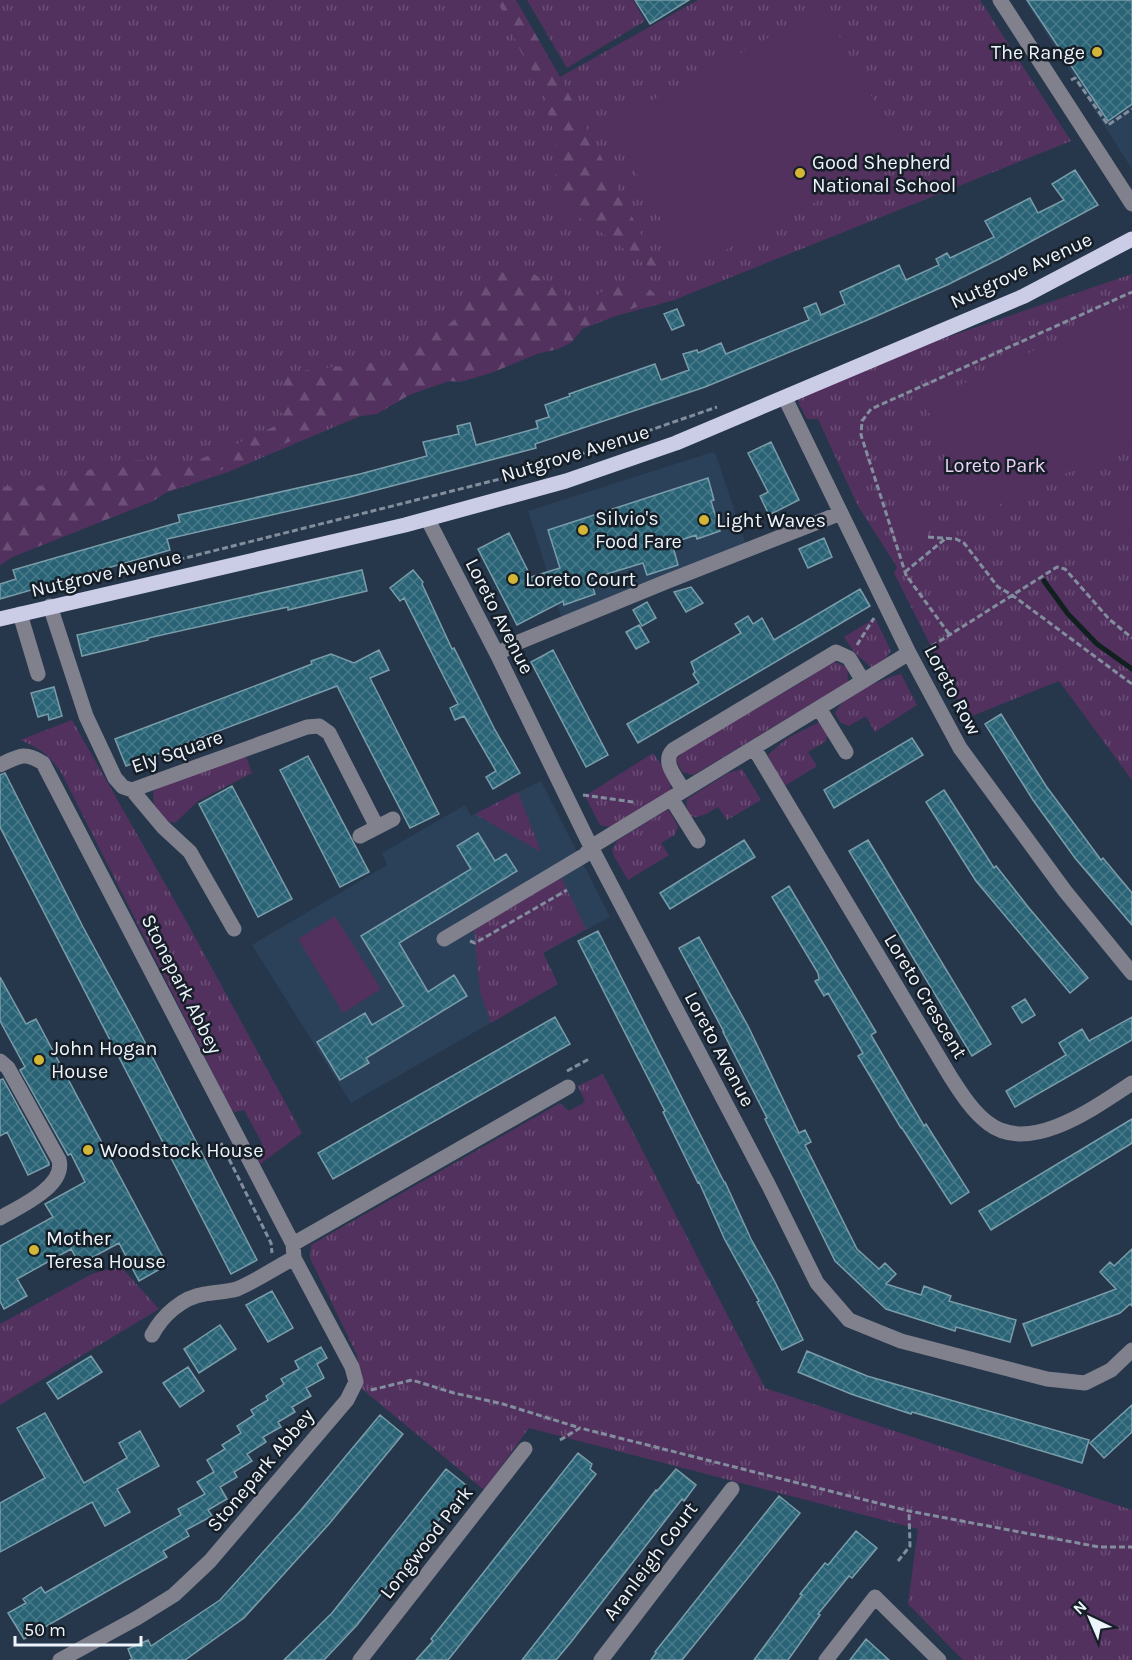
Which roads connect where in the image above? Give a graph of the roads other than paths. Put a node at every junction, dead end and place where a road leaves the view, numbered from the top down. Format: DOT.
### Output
graph roads {
  1 [pos="1000,0"];
  2 [pos="1132,204"];
  3 [pos="1132,239"];
  4 [pos="785,398"];
  5 [pos="841,513"];
  6 [pos="428,520"];
  7 [pos="50,606"];
  8 [pos="20,614"];
  9 [pos="0,619"];
  10 [pos="909,653"];
  11 [pos="497,654"];
  12 [pos="38,674"];
  13 [pos="863,681"];
  14 [pos="819,708"];
  15 [pos="754,748"];
  16 [pos="846,752"];
  17 [pos="0,765"];
  18 [pos="132,790"];
  19 [pos="677,794"];
  20 [pos="393,819"];
  21 [pos="377,827"];
  22 [pos="360,836"];
  23 [pos="698,841"];
  24 [pos="591,847"];
  25 [pos="234,929"];
  26 [pos="448,937"];
  27 [pos="1132,973"];
  28 [pos="0,1061"];
  29 [pos="1132,1083"];
  30 [pos="568,1087"];
  31 [pos="0,1218"];
  32 [pos="294,1251"];
  33 [pos="152,1335"];
  34 [pos="1132,1350"];
  35 [pos="525,1449"];
  36 [pos="732,1489"];
  37 [pos="60,1660"];
  38 [pos="360,1660"];
  39 [pos="601,1660"];
  40 [pos="826,1660"];
  41 [pos="939,1660"];
  1 -- 2 [label="street"];
  3 -- 4 [label="main road, Nutgrove Avenue"];
  4 -- 5 [label="street, Loreto Row"];
  4 -- 6 [label="main road, Nutgrove Avenue"];
  5 -- 10 [label="street, Loreto Row"];
  5 -- 11 [label="street"];
  6 -- 7 [label="main road, Nutgrove Avenue"];
  6 -- 11 [label="street, Loreto Avenue"];
  7 -- 8 [label="main road, Nutgrove Avenue"];
  7 -- 18 [label="street, Ely Square"];
  8 -- 9 [label="main road, Nutgrove Avenue"];
  8 -- 12 [label="street"];
  10 -- 13 [label="street"];
  10 -- 27 [label="street, Loreto Row"];
  11 -- 24 [label="street, Loreto Avenue"];
  13 -- 14 [label="street"];
  13 -- 19 [label="street"];
  14 -- 15 [label="street"];
  14 -- 16 [label="street"];
  15 -- 19 [label="street"];
  15 -- 29 [label="street, Loreto Crescent"];
  17 -- 32 [label="street, Stonepark Abbey"];
  18 -- 21 [label="street, Ely Square"];
  18 -- 25 [label="street"];
  19 -- 23 [label="street"];
  19 -- 24 [label="street"];
  20 -- 21 [label="street"];
  21 -- 22 [label="street"];
  24 -- 26 [label="street"];
  24 -- 34 [label="street, Loreto Avenue"];
  28 -- 31 [label="street"];
  30 -- 32 [label="street"];
  32 -- 33 [label="street"];
  32 -- 37 [label="street, Stonepark Abbey"];
  35 -- 38 [label="street, Longwood Park"];
  36 -- 39 [label="street, Aranleigh Court"];
  40 -- 41 [label="street"];
}
